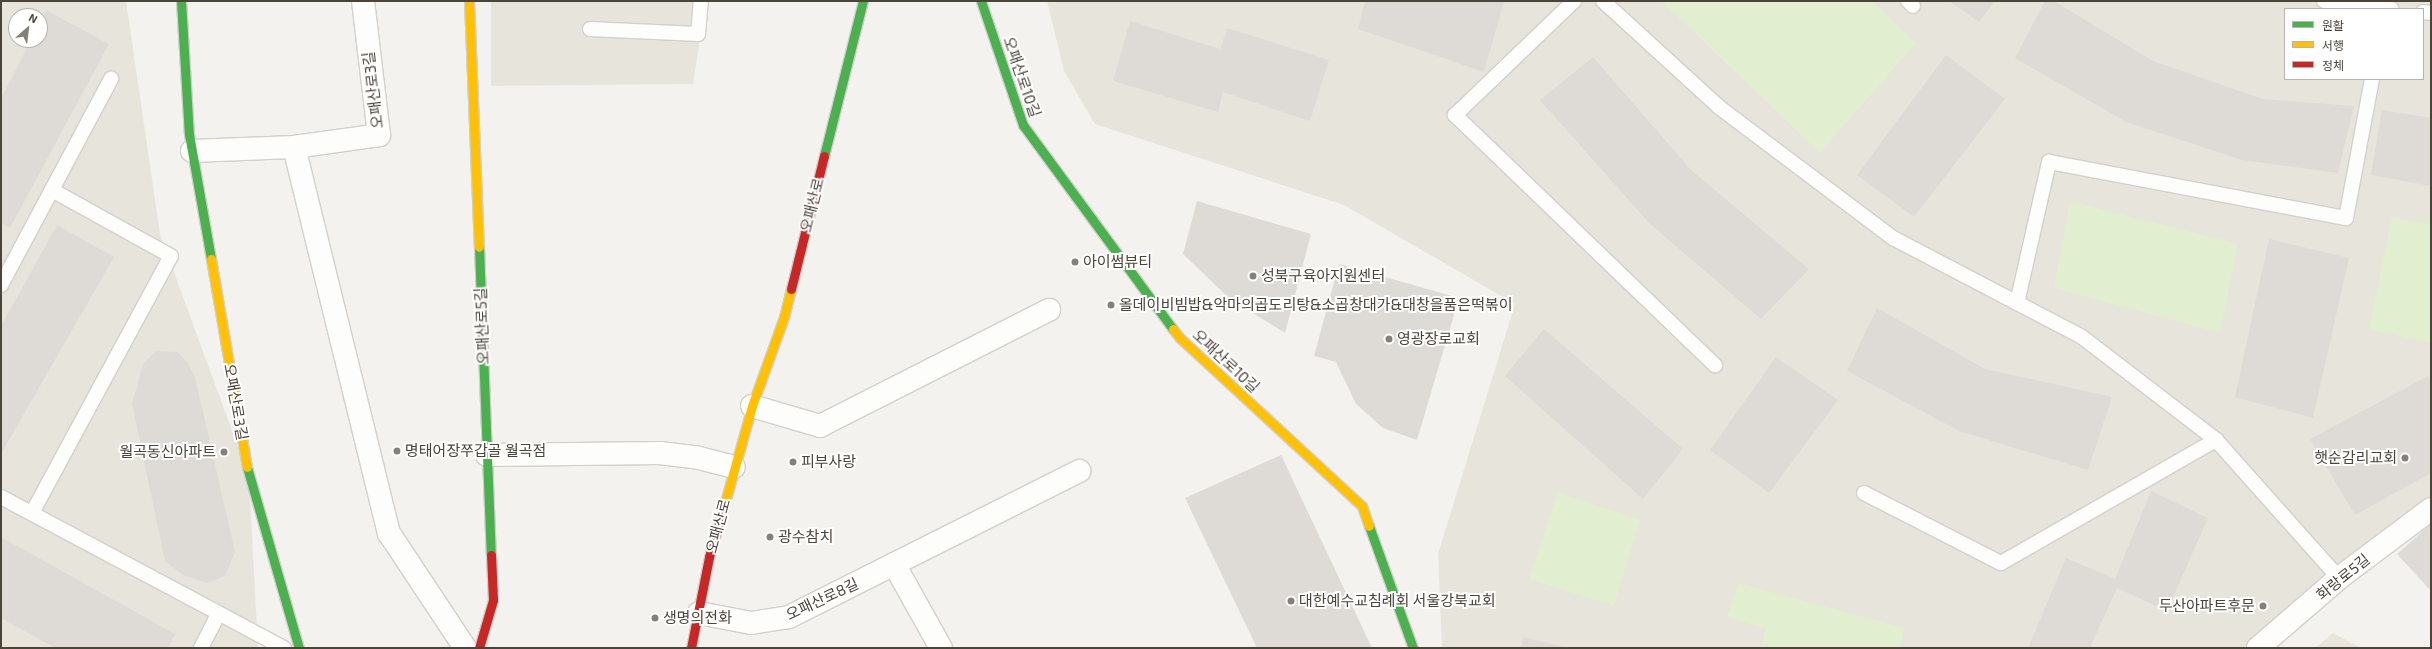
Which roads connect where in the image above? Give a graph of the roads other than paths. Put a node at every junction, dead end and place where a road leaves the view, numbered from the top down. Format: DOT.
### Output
graph roads {
  1 [pos="181,1"];
  2 [pos="363,1"];
  3 [pos="469,1"];
  4 [pos="701,1"];
  5 [pos="863,1"];
  6 [pos="981,1"];
  7 [pos="1574,1"];
  8 [pos="1603,1"];
  9 [pos="2324,1"];
  10 [pos="2379,8"];
  11 [pos="590,29"];
  12 [pos="111,79"];
  13 [pos="2372,80"];
  14 [pos="294,147"];
  15 [pos="192,151"];
  16 [pos="52,190"];
  17 [pos="2,279"];
  18 [pos="2017,303"];
  19 [pos="1049,310"];
  20 [pos="1715,365"];
  21 [pos="752,406"];
  22 [pos="2216,440"];
  23 [pos="487,455"];
  24 [pos="734,467"];
  25 [pos="1079,471"];
  26 [pos="1864,493"];
  27 [pos="1,497"];
  28 [pos="2431,509"];
  29 [pos="32,513"];
  30 [pos="894,564"];
  31 [pos="2339,578"];
  32 [pos="219,613"];
  33 [pos="699,613"];
  34 [pos="201,648"];
  35 [pos="284,648"];
  36 [pos="299,648"];
  37 [pos="465,648"];
  38 [pos="479,648"];
  39 [pos="691,648"];
  40 [pos="941,648"];
  41 [pos="1413,648"];
  42 [pos="2258,648"];
  1 -- 15 [label="street, 오패산로3길"];
  2 -- 14 [label="street, 오패산로3길"];
  3 -- 23 [label="street, 오패산로5길"];
  4 -- 11 [label="lane"];
  5 -- 21 [label="street, 오패산로"];
  6 -- 41 [label="street, 오패산로10길"];
  7 -- 20 [label="lane"];
  8 -- 18 [label="lane"];
  9 -- 10 [label="lane"];
  12 -- 16 [label="lane"];
  13 -- 18 [label="lane"];
  14 -- 15 [label="street, 오패산로3길"];
  14 -- 37 [label="street"];
  15 -- 36 [label="street, 오패산로3길"];
  16 -- 17 [label="lane"];
  16 -- 29 [label="lane"];
  18 -- 22 [label="lane"];
  19 -- 21 [label="street"];
  21 -- 24 [label="street, 오패산로"];
  22 -- 26 [label="lane"];
  22 -- 31 [label="lane"];
  23 -- 24 [label="street"];
  23 -- 38 [label="street, 오패산로5길"];
  24 -- 33 [label="street, 오패산로"];
  25 -- 30 [label="street, 오패산로8길"];
  27 -- 29 [label="lane"];
  28 -- 31 [label="street, 화랑로5길"];
  29 -- 32 [label="lane"];
  30 -- 33 [label="street, 오패산로8길"];
  30 -- 40 [label="street"];
  31 -- 42 [label="street, 화랑로5길"];
  32 -- 34 [label="lane"];
  32 -- 35 [label="lane"];
  33 -- 39 [label="street, 오패산로"];
}
